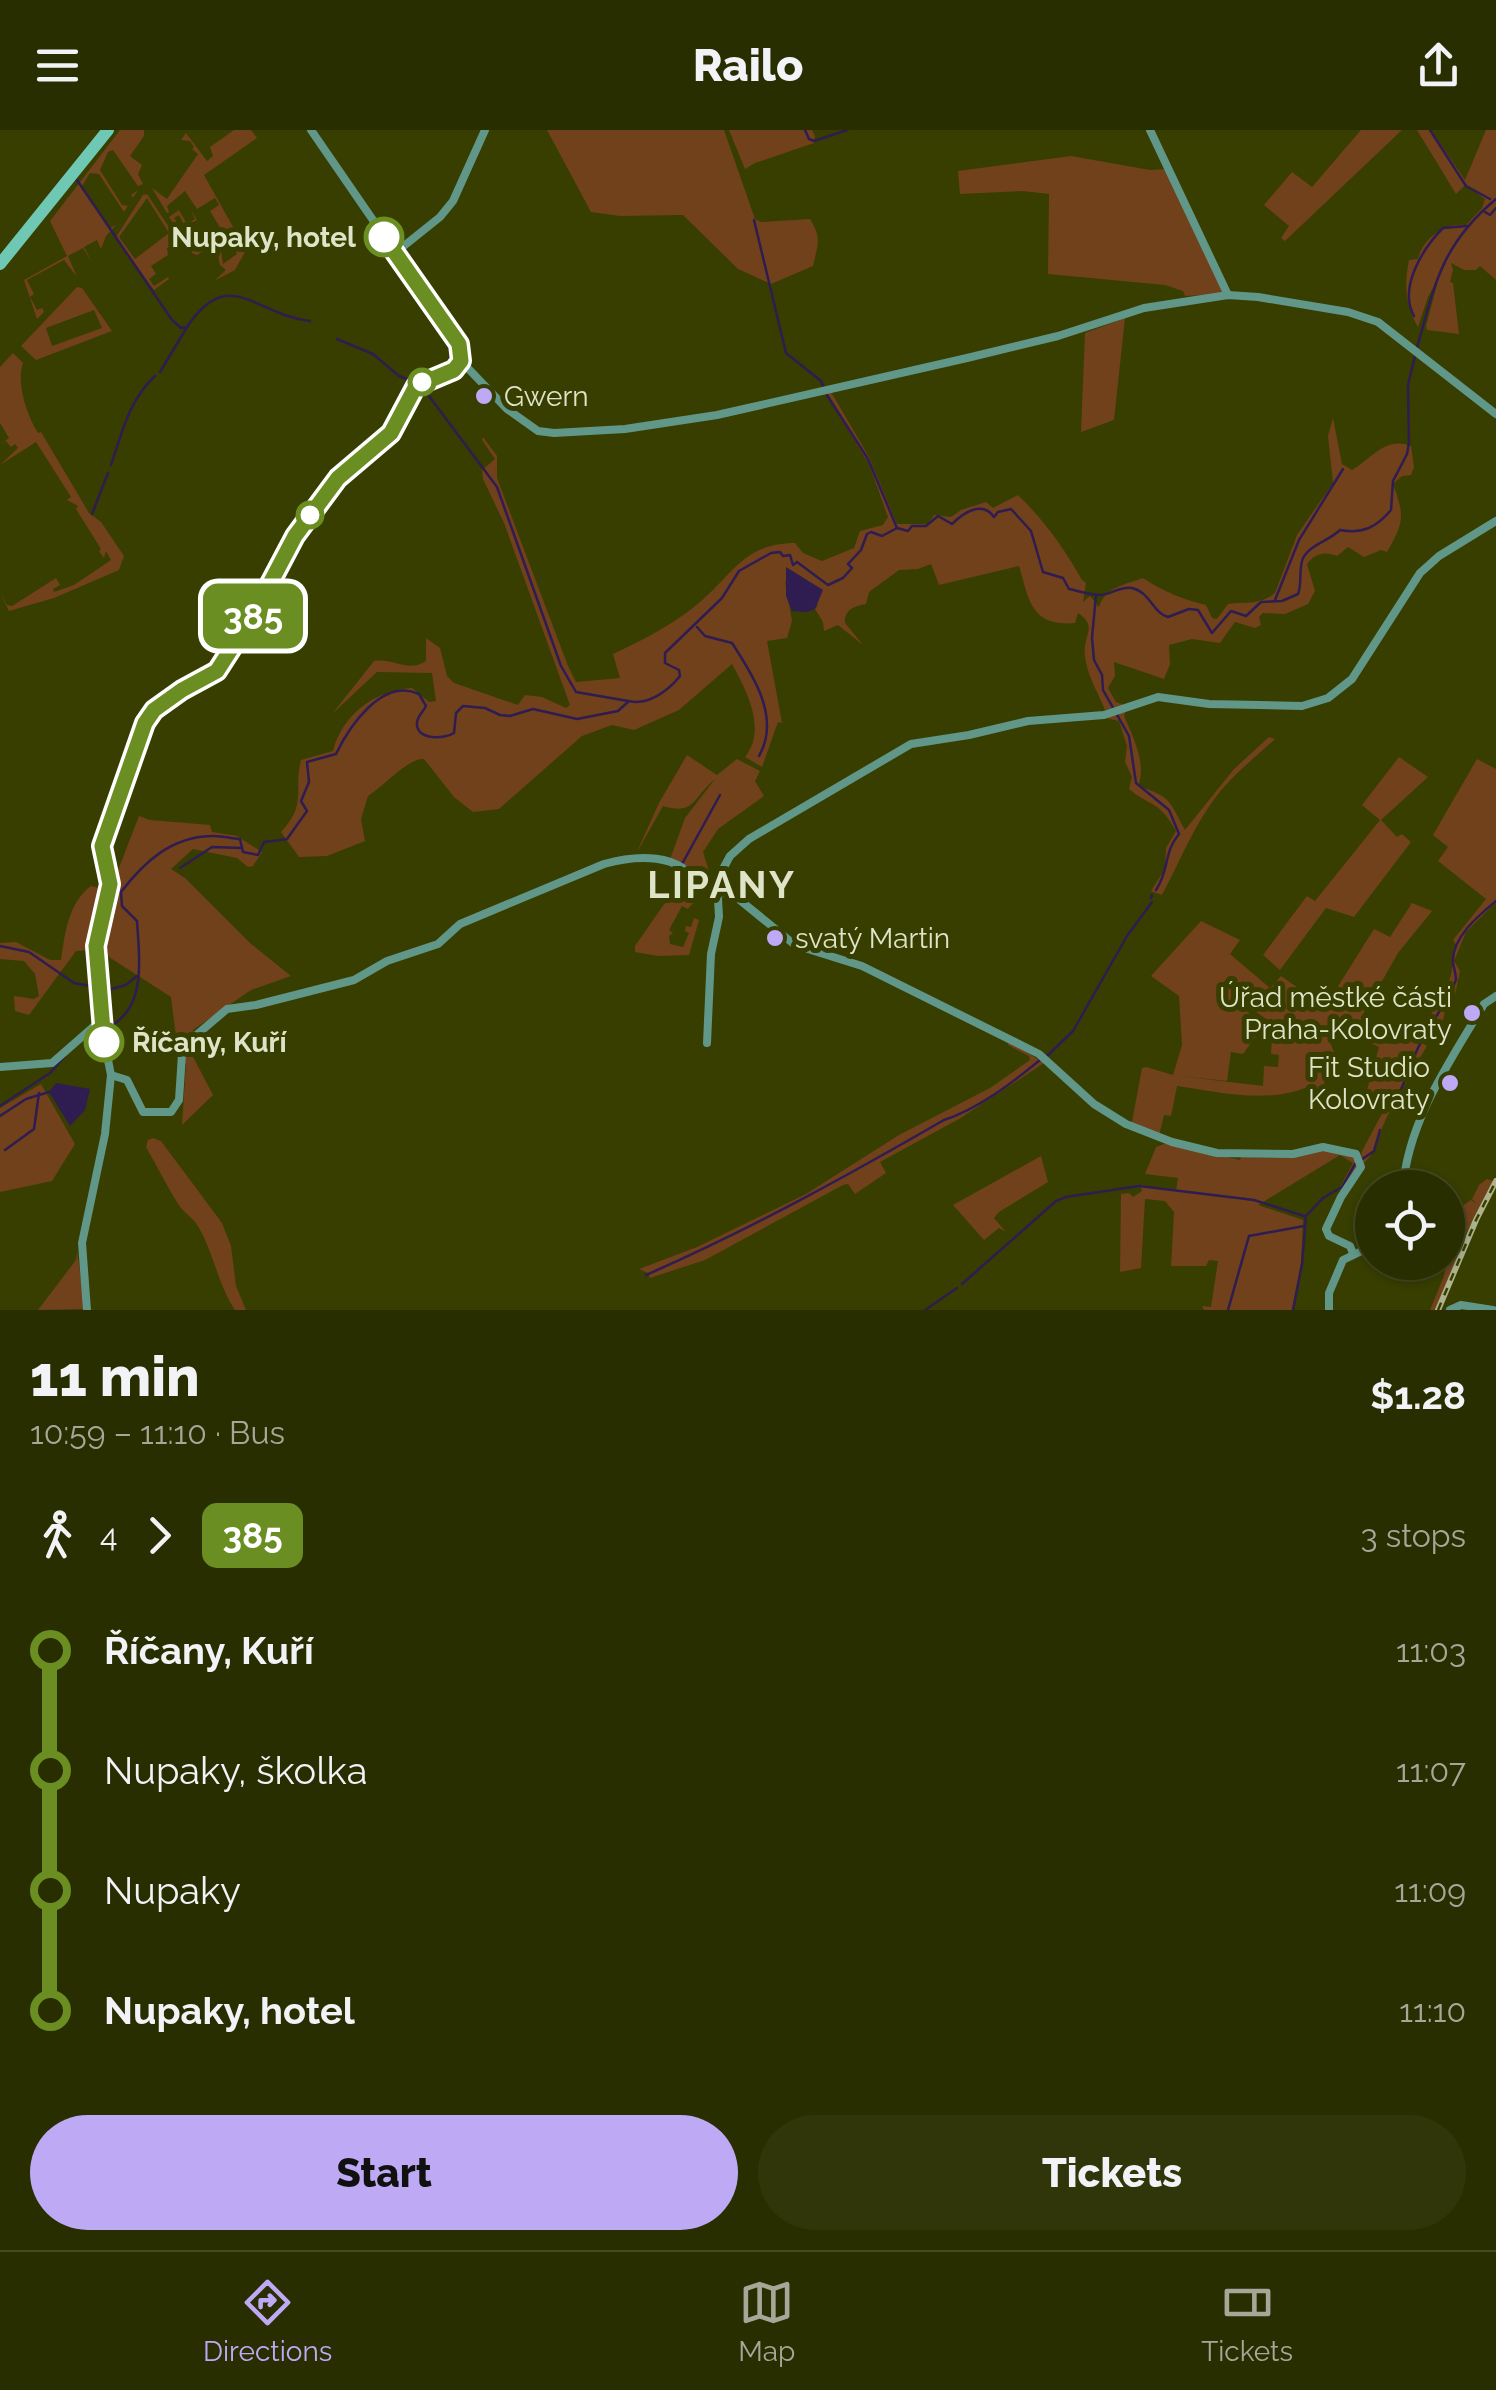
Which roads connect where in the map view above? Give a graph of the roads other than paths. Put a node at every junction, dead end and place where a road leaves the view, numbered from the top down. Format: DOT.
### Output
graph roads {
  1 [pos="98,130"];
  2 [pos="108,130"];
  3 [pos="311,130"];
  4 [pos="485,130"];
  5 [pos="1150,130"];
  6 [pos="0,252"];
  7 [pos="395,254"];
  8 [pos="0,264"];
  9 [pos="1228,296"];
  10 [pos="461,361"];
  11 [pos="1496,414"];
  12 [pos="1496,521"];
  13 [pos="716,889"];
  14 [pos="1496,996"];
  15 [pos="101,1026"];
  16 [pos="708,1043"];
  17 [pos="0,1067"];
  18 [pos="111,1075"];
  19 [pos="1406,1170"];
  20 [pos="1353,1252"];
  21 [pos="88,1310"];
  22 [pos="1328,1310"];
  23 [pos="1450,1310"];
  24 [pos="1492,1310"];
  1 -- 6 [label="highway"];
  2 -- 8 [label="highway"];
  3 -- 7 [label="street"];
  4 -- 7 [label="street"];
  5 -- 9 [label="street"];
  7 -- 10 [label="street"];
  9 -- 10 [label="street"];
  9 -- 11 [label="street"];
  10 -- 15 [label="street"];
  12 -- 13 [label="street"];
  13 -- 16 [label="street"];
  13 -- 18 [label="street"];
  13 -- 20 [label="street"];
  14 -- 19 [label="street"];
  15 -- 17 [label="street"];
  15 -- 18 [label="street"];
  18 -- 21 [label="street"];
  20 -- 22 [label="street"];
  23 -- 24 [label="street"];
}
